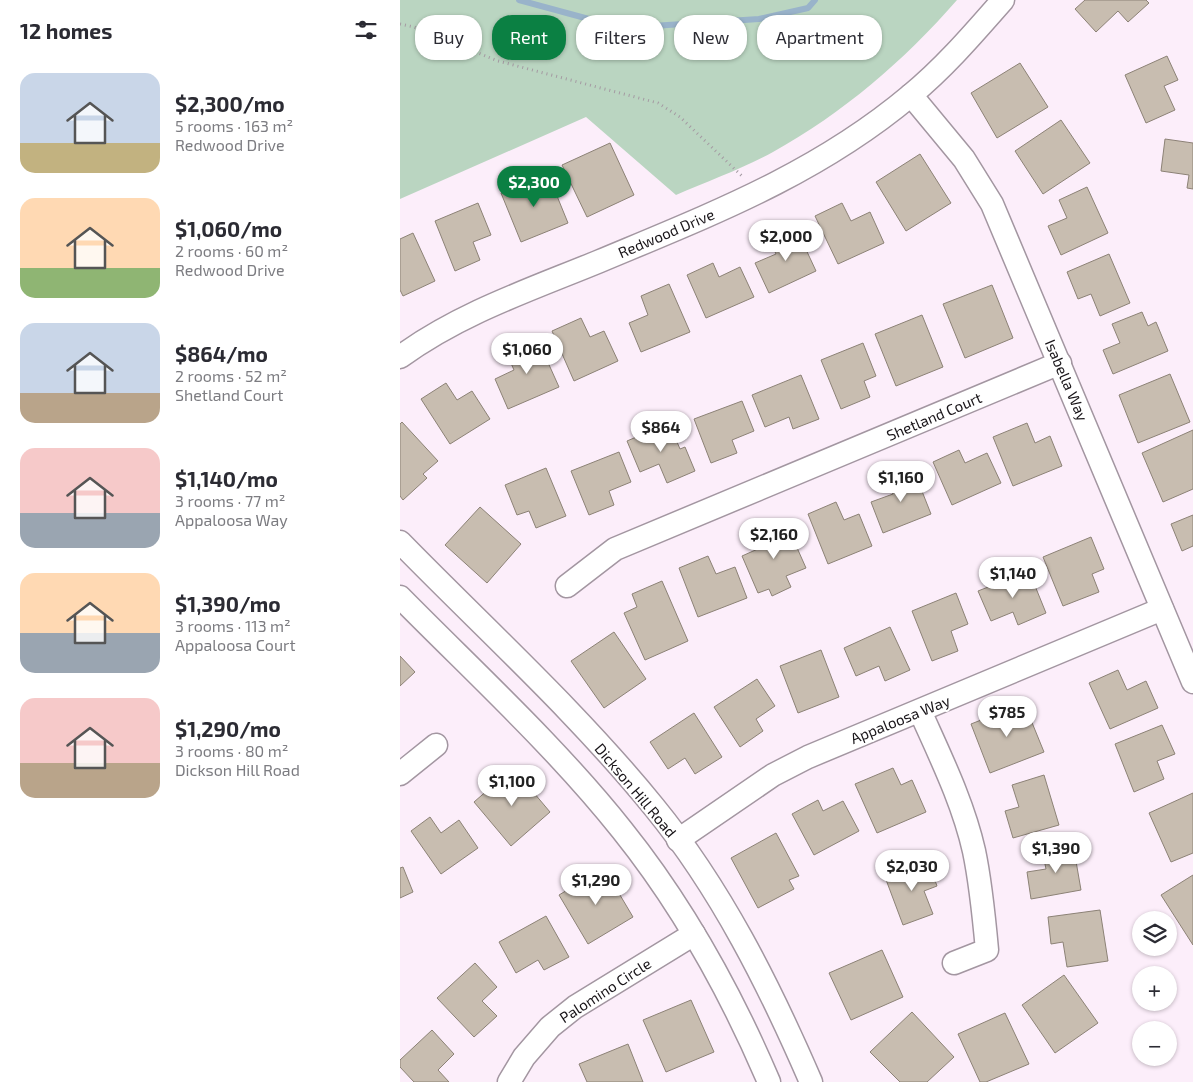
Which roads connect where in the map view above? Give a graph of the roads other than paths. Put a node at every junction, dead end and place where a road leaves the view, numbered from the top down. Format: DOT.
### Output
graph roads {
  1 [pos="1003,0"];
  2 [pos="911,95"];
  3 [pos="400,357"];
  4 [pos="1060,363"];
  5 [pos="400,542"];
  6 [pos="567,586"];
  7 [pos="400,597"];
  8 [pos="1162,609"];
  9 [pos="1193,682"];
  10 [pos="920,711"];
  11 [pos="436,745"];
  12 [pos="400,774"];
  13 [pos="678,840"];
  14 [pos="694,934"];
  15 [pos="954,964"];
  16 [pos="509,1082"];
  17 [pos="769,1082"];
  18 [pos="811,1082"];
  1 -- 2 [label="street, Redwood Drive"];
  2 -- 3 [label="street, Redwood Drive"];
  2 -- 4 [label="street, Isabella Way"];
  4 -- 6 [label="street, Shetland Court"];
  4 -- 8 [label="street, Isabella Way"];
  5 -- 13 [label="street, Dickson Hill Road"];
  7 -- 14 [label="street"];
  8 -- 9 [label="street, Isabella Way"];
  8 -- 10 [label="street, Appaloosa Way"];
  10 -- 13 [label="street, Appaloosa Way"];
  10 -- 15 [label="street"];
  11 -- 12 [label="street"];
  13 -- 18 [label="street, Dickson Hill Road"];
  14 -- 16 [label="street, Palomino Circle"];
  14 -- 17 [label="street"];
}
